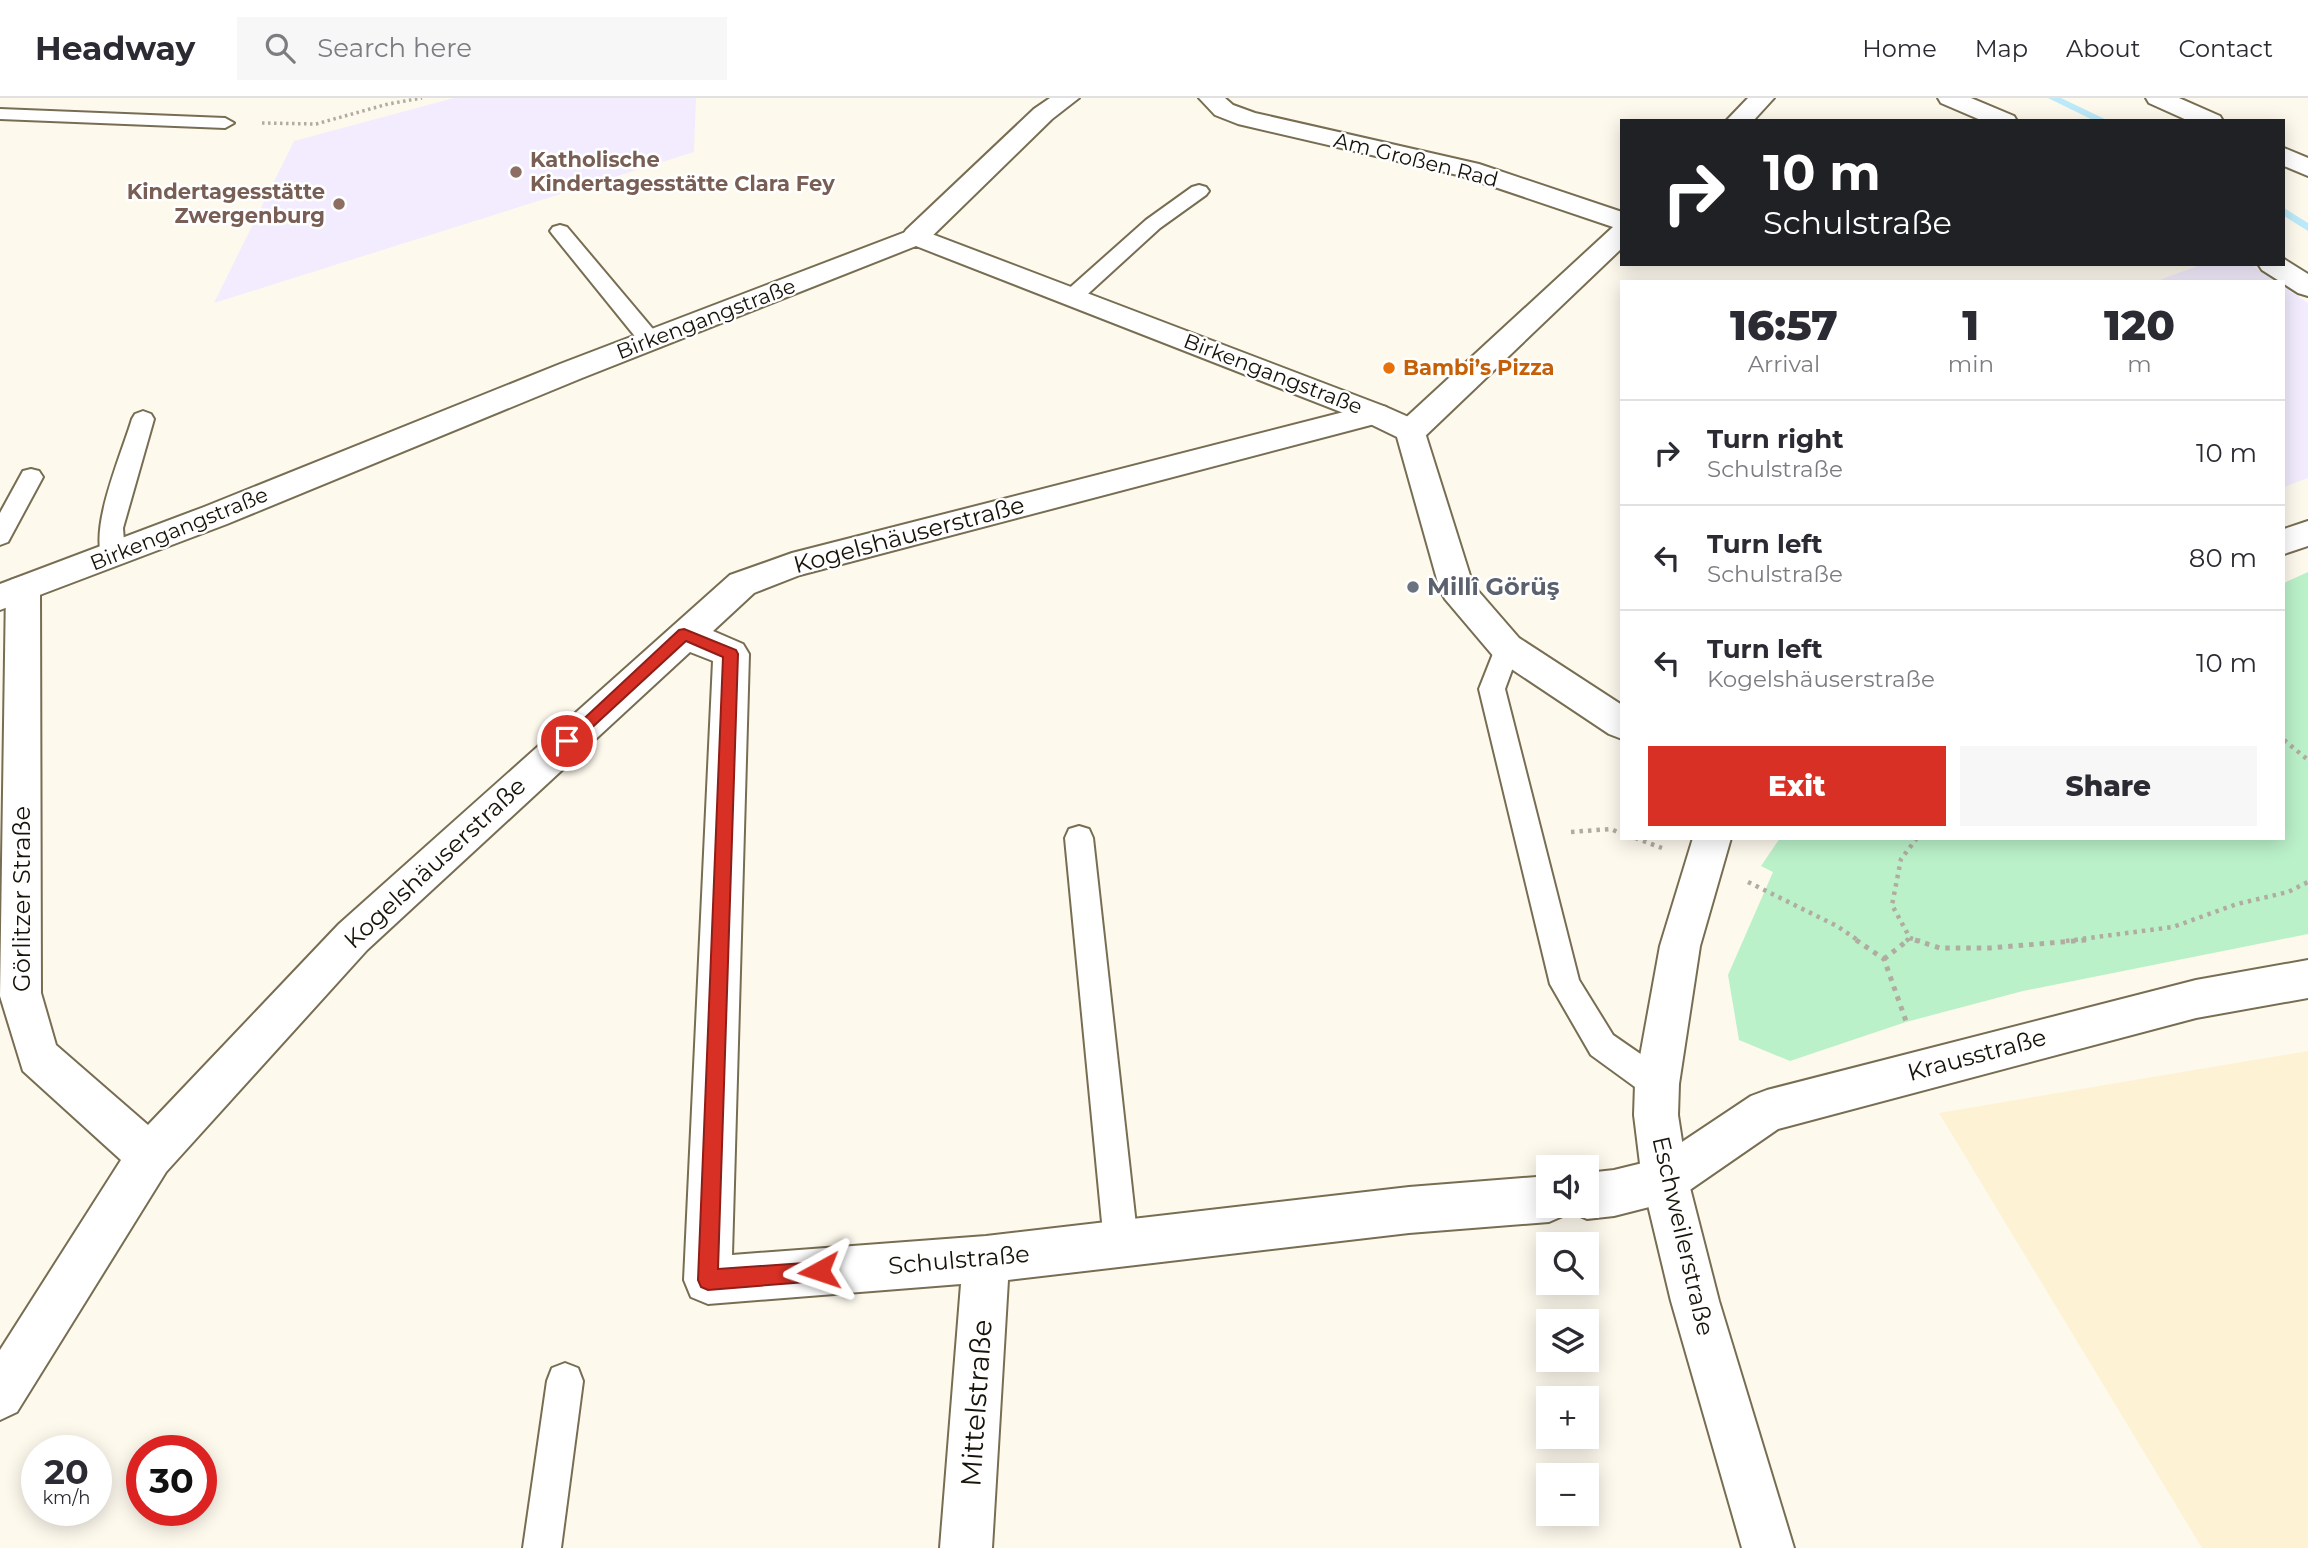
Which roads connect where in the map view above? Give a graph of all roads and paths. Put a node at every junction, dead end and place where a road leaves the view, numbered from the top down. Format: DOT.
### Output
graph roads {
  1 [pos="422,98"];
  2 [pos="1067,98"];
  3 [pos="1211,98"];
  4 [pos="1950,98"];
  5 [pos="2158,98"];
  6 [pos="1754,100"];
  7 [pos="0,114"];
  8 [pos="1740,119"];
  9 [pos="2000,119"];
  10 [pos="2206,119"];
  11 [pos="225,122"];
  12 [pos="2285,156"];
  13 [pos="2308,168"];
  14 [pos="1199,191"];
  15 [pos="1620,220"];
  16 [pos="560,231"];
  17 [pos="1620,235"];
  18 [pos="916,236"];
  19 [pos="2275,266"];
  20 [pos="2308,287"];
  21 [pos="1072,296"];
  22 [pos="650,340"];
  23 [pos="1375,414"];
  24 [pos="143,419"];
  25 [pos="1411,431"];
  26 [pos="31,477"];
  27 [pos="2308,533"];
  28 [pos="0,536"];
  29 [pos="2285,542"];
  30 [pos="114,556"];
  31 [pos="11,593"];
  32 [pos="684,634"];
  33 [pos="1507,648"];
  34 [pos="1620,723"];
  35 [pos="2285,741"];
  36 [pos="2308,760"];
  37 [pos="1620,833"];
  38 [pos="1528,835"];
  39 [pos="1079,838"];
  40 [pos="1646,840"];
  41 [pos="1915,840"];
  42 [pos="1708,851"];
  43 [pos="2308,881"];
  44 [pos="1910,938"];
  45 [pos="1884,959"];
  46 [pos="2308,979"];
  47 [pos="1934,1066"];
  48 [pos="1657,1084"];
  49 [pos="150,1156"];
  50 [pos="1665,1180"];
  51 [pos="1599,1195"];
  52 [pos="1536,1200"];
  53 [pos="1121,1243"];
  54 [pos="986,1259"];
  55 [pos="565,1381"];
  56 [pos="0,1395"];
  57 [pos="542,1548"];
  58 [pos="966,1548"];
  59 [pos="1768,1548"];
  1 -- 11 [label="path"];
  2 -- 18 [label="street"];
  3 -- 15 [label="street, Am Großen Rad"];
  4 -- 9 [label="street"];
  5 -- 10 [label="street"];
  6 -- 8 [label="street"];
  7 -- 11 [label="lane"];
  12 -- 13 [label="street"];
  14 -- 21 [label="lane"];
  16 -- 22 [label="lane"];
  17 -- 25 [label="street"];
  18 -- 21 [label="street, Birkengangstraße"];
  18 -- 22 [label="street, Birkengangstraße"];
  19 -- 20 [label="street"];
  21 -- 23 [label="street, Birkengangstraße"];
  22 -- 30 [label="street, Birkengangstraße"];
  23 -- 25 [label="street, Birkengangstraße"];
  23 -- 32 [label="street, Kogelshäuserstraße"];
  24 -- 30 [label="lane"];
  25 -- 33 [label="street"];
  26 -- 28 [label="lane"];
  27 -- 29 [label="street"];
  30 -- 31 [label="street, Birkengangstraße"];
  31 -- 49 [label="street, Görlitzer Straße"];
  32 -- 49 [label="street, Kogelshäuserstraße"];
  32 -- 54 [label="street, Schulstraße"];
  33 -- 34 [label="street"];
  33 -- 38 [label="lane"];
  35 -- 36 [label="path"];
  37 -- 38 [label="path"];
  38 -- 48 [label="lane"];
  39 -- 53 [label="lane"];
  40 -- 42 [label="path"];
  41 -- 44 [label="path"];
  42 -- 45 [label="path"];
  42 -- 48 [label="street, Eschweilerstraße"];
  43 -- 44 [label="path"];
  44 -- 45 [label="path"];
  45 -- 47 [label="path"];
  46 -- 47 [label="street, Krausstraße"];
  47 -- 50 [label="street, Krausstraße"];
  48 -- 50 [label="street, Eschweilerstraße"];
  49 -- 56 [label="street, Kogelshäuserstraße"];
  50 -- 51 [label="street"];
  50 -- 59 [label="street, Eschweilerstraße"];
  52 -- 53 [label="street, Schulstraße"];
  53 -- 54 [label="street, Schulstraße"];
  54 -- 58 [label="street, Mittelstraße"];
  55 -- 57 [label="lane"];
}
